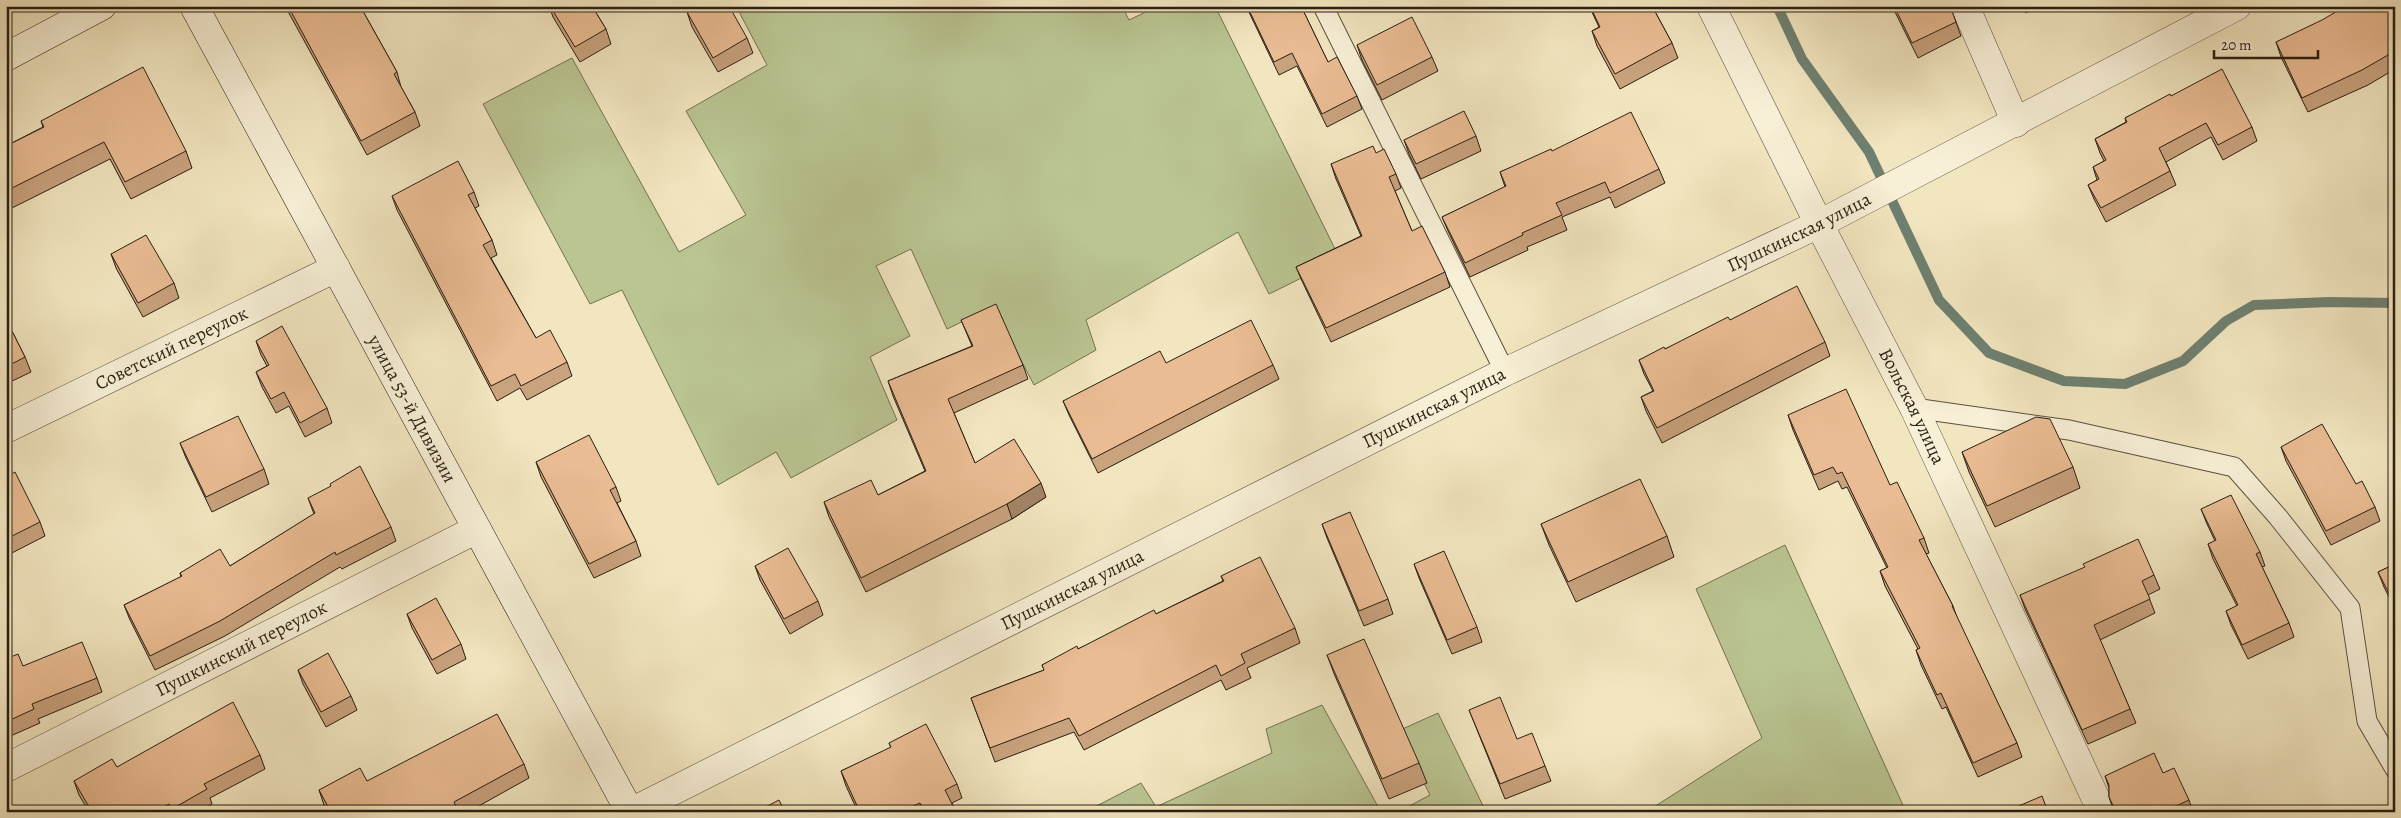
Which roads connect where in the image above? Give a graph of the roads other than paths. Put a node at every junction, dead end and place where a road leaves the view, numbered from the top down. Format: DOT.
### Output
graph roads {
  1 [pos="102,6"];
  2 [pos="194,6"];
  3 [pos="1322,6"];
  4 [pos="1711,6"];
  5 [pos="1965,6"];
  6 [pos="2237,6"];
  7 [pos="6,57"];
  8 [pos="2016,123"];
  9 [pos="1819,224"];
  10 [pos="336,268"];
  11 [pos="1505,372"];
  12 [pos="1914,408"];
  13 [pos="6,429"];
  14 [pos="477,529"];
  15 [pos="6,768"];
  16 [pos="2395,769"];
  17 [pos="630,812"];
  18 [pos="2102,812"];
  1 -- 7 [label="street"];
  2 -- 10 [label="street, улица 53-й Дивизии"];
  3 -- 11 [label="lane"];
  4 -- 9 [label="street, Вольская улица"];
  5 -- 8 [label="street"];
  6 -- 8 [label="street, Пушкинская улица"];
  8 -- 9 [label="street, Пушкинская улица"];
  9 -- 11 [label="street, Пушкинская улица"];
  9 -- 12 [label="street, Вольская улица"];
  10 -- 13 [label="street, Советский переулок"];
  10 -- 14 [label="street, улица 53-й Дивизии"];
  11 -- 17 [label="street, Пушкинская улица"];
  12 -- 16 [label="lane"];
  12 -- 18 [label="street, Вольская улица"];
  14 -- 15 [label="street, Пушкинский переулок"];
  14 -- 17 [label="street, улица 53-й Дивизии"];
}
